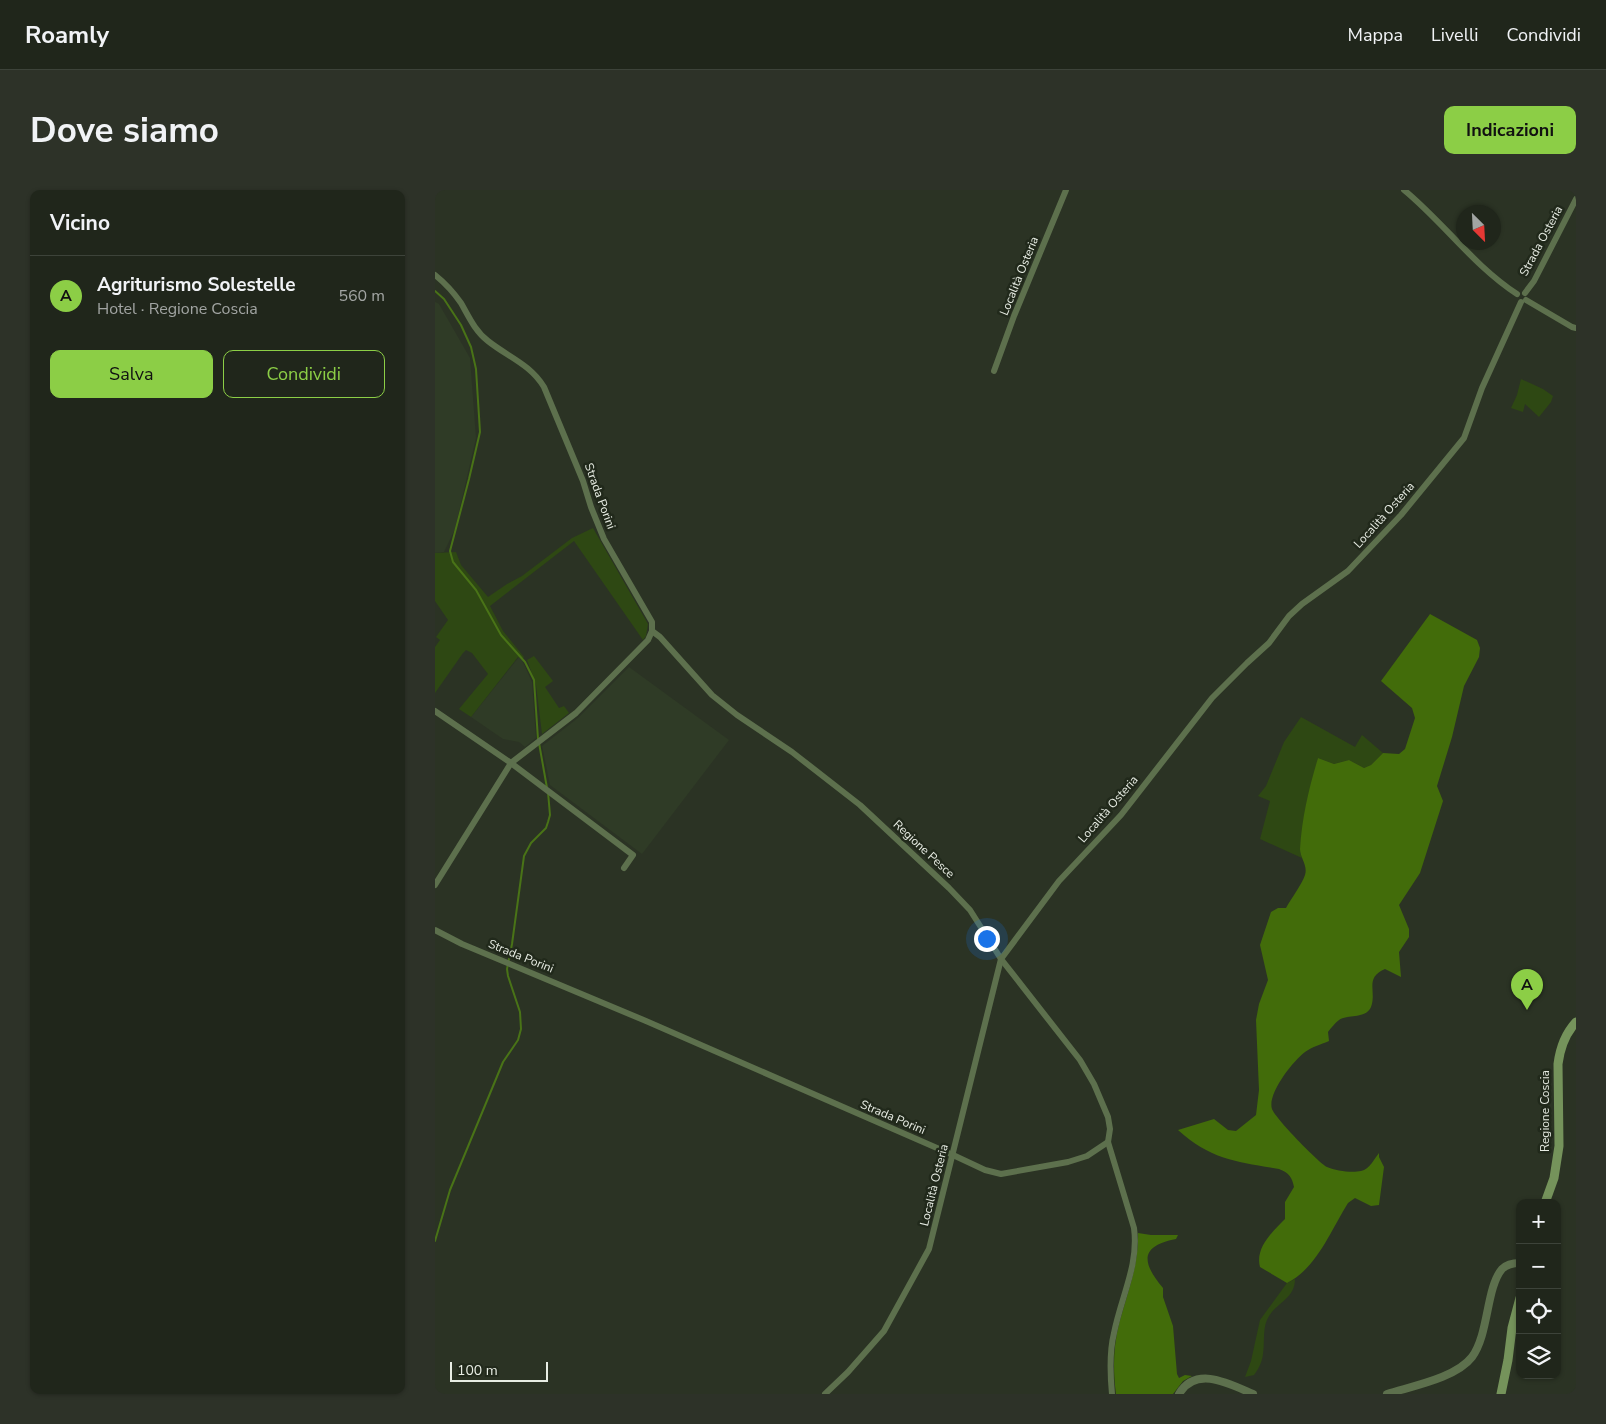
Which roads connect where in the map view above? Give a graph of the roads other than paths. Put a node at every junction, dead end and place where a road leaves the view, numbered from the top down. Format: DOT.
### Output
graph roads {
  1 [pos="1066,190"];
  2 [pos="1404,190"];
  3 [pos="1576,198"];
  4 [pos="435,275"];
  5 [pos="1524,298"];
  6 [pos="1574,328"];
  7 [pos="1576,334"];
  8 [pos="994,371"];
  9 [pos="652,631"];
  10 [pos="435,711"];
  11 [pos="511,763"];
  12 [pos="624,868"];
  13 [pos="435,885"];
  14 [pos="435,930"];
  15 [pos="1001,959"];
  16 [pos="1576,1022"];
  17 [pos="1108,1142"];
  18 [pos="953,1155"];
  19 [pos="1546,1199"];
  20 [pos="1516,1263"];
  21 [pos="1516,1313"];
  22 [pos="825,1394"];
  23 [pos="1112,1394"];
  24 [pos="1179,1394"];
  25 [pos="1253,1394"];
  26 [pos="1387,1394"];
  27 [pos="1501,1394"];
  1 -- 8 [label="street, Località Osteria"];
  2 -- 5 [label="street"];
  3 -- 5 [label="street, Strada Osteria"];
  4 -- 9 [label="street, Strada Porini"];
  5 -- 6 [label="street"];
  5 -- 15 [label="street, Località Osteria"];
  6 -- 7 [label="street"];
  9 -- 11 [label="street"];
  9 -- 15 [label="street, Regione Pesce"];
  10 -- 11 [label="street"];
  11 -- 12 [label="street"];
  11 -- 13 [label="street"];
  14 -- 18 [label="street, Strada Porini"];
  15 -- 17 [label="street, Regione Pesce"];
  15 -- 18 [label="street, Località Osteria"];
  16 -- 19 [label="main road, Regione Coscia"];
  17 -- 18 [label="street, Strada Porini"];
  17 -- 23 [label="street"];
  18 -- 22 [label="street, Località Osteria"];
  20 -- 26 [label="street"];
  21 -- 27 [label="main road"];
  24 -- 25 [label="street"];
}
